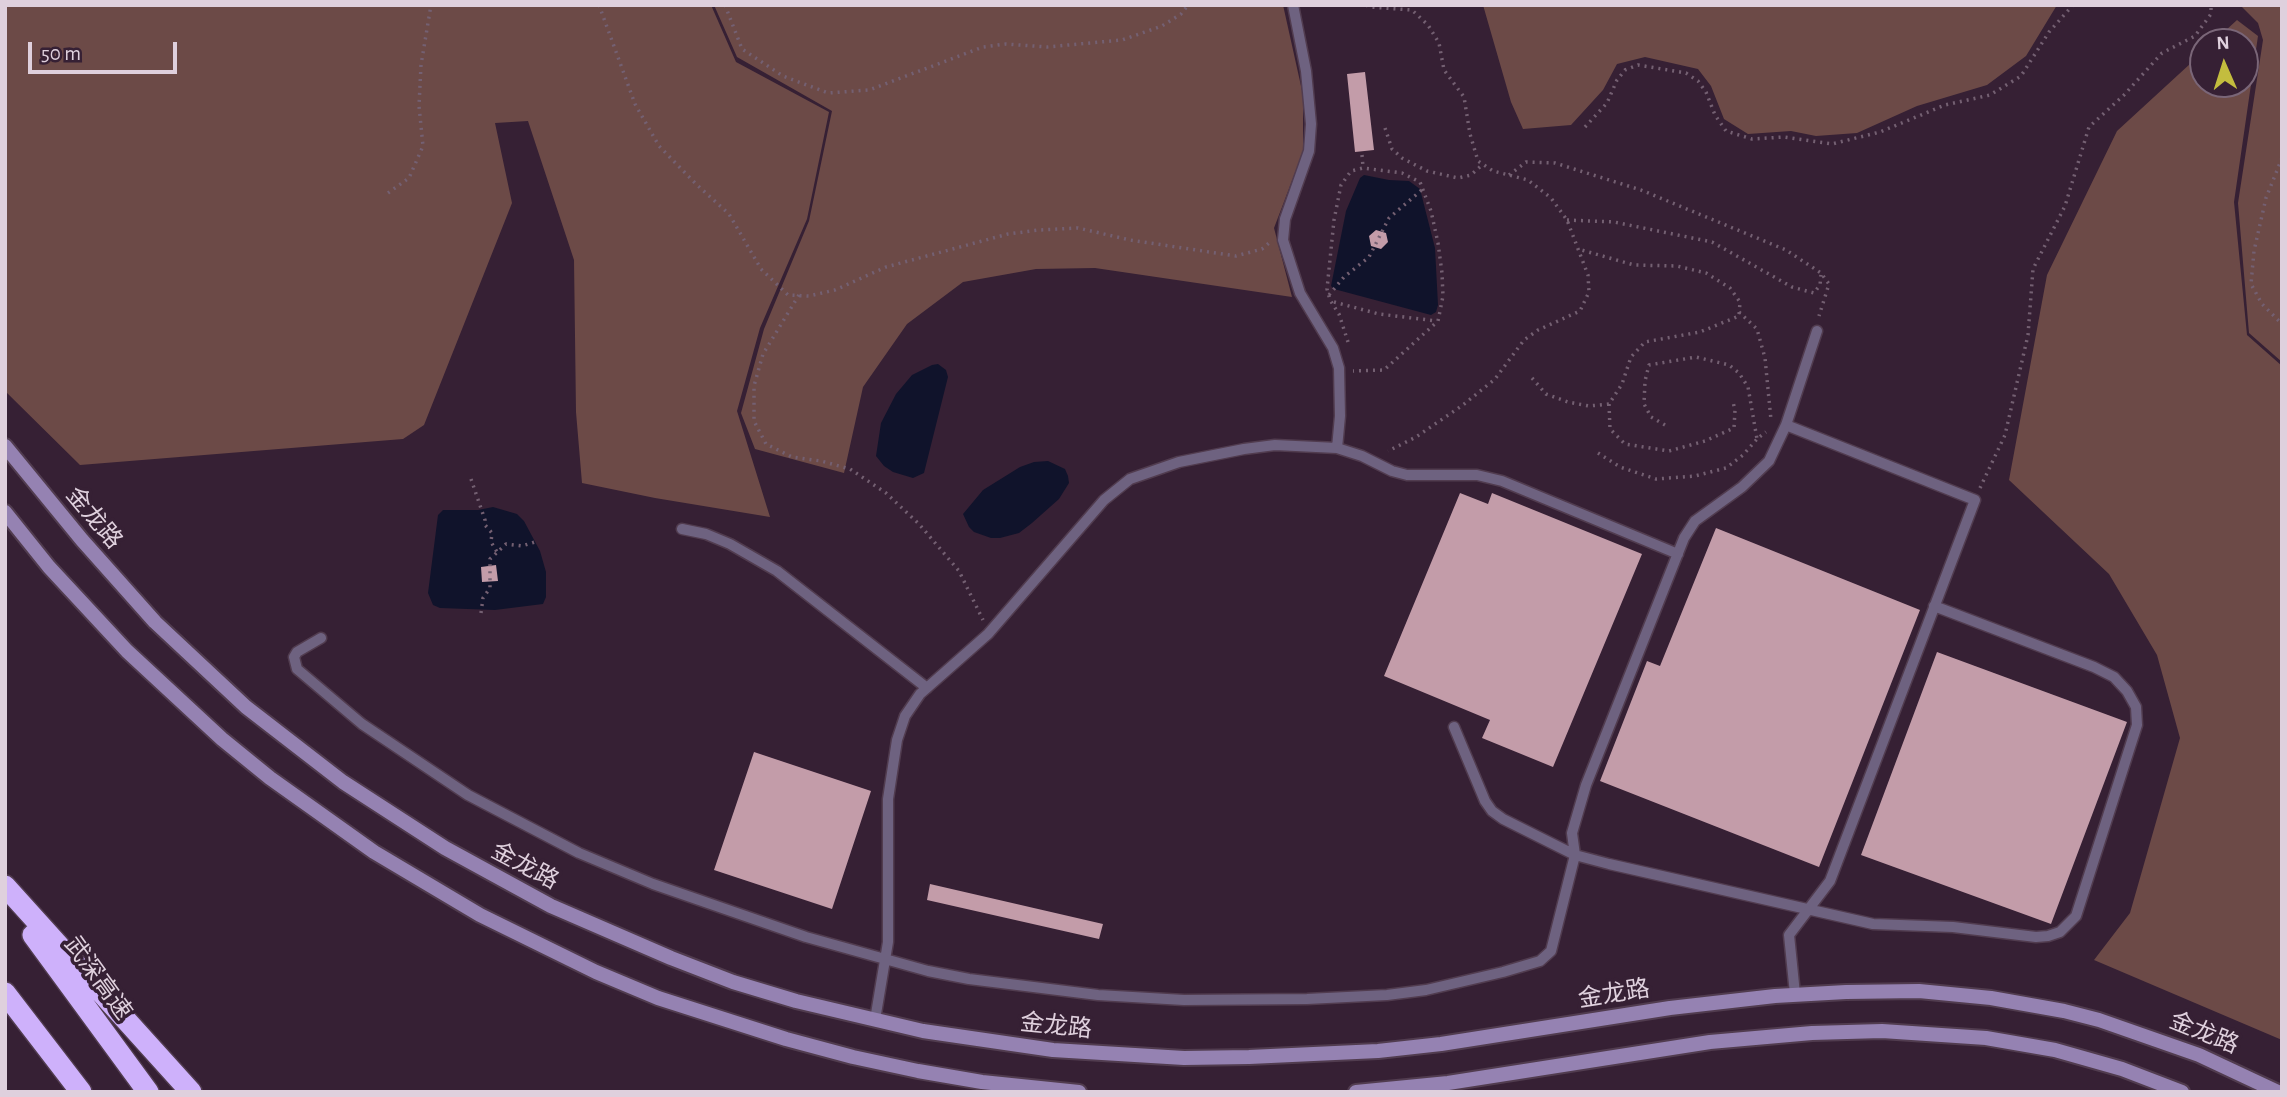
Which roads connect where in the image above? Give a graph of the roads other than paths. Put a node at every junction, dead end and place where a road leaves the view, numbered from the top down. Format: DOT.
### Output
graph roads {
  1 [pos="1293,5"];
  2 [pos="1817,331"];
  3 [pos="1786,425"];
  4 [pos="5,446"];
  5 [pos="1336,448"];
  6 [pos="5,512"];
  7 [pos="682,529"];
  8 [pos="1678,554"];
  9 [pos="1934,606"];
  10 [pos="321,638"];
  11 [pos="927,688"];
  12 [pos="1454,727"];
  13 [pos="1575,855"];
  14 [pos="5,886"];
  15 [pos="5,896"];
  16 [pos="1808,909"];
  17 [pos="887,960"];
  18 [pos="5,993"];
  19 [pos="1795,995"];
  20 [pos="875,1020"];
  21 [pos="81,1092"];
  22 [pos="148,1092"];
  23 [pos="191,1092"];
  24 [pos="1079,1092"];
  25 [pos="1356,1092"];
  26 [pos="2182,1092"];
  27 [pos="2278,1092"];
  1 -- 5 [label="lane"];
  2 -- 3 [label="lane"];
  3 -- 8 [label="lane"];
  3 -- 9 [label="lane"];
  4 -- 20 [label="street, 金龙路"];
  5 -- 8 [label="lane"];
  5 -- 11 [label="lane"];
  6 -- 24 [label="street"];
  7 -- 11 [label="lane"];
  8 -- 13 [label="lane"];
  9 -- 16 [label="lane"];
  9 -- 16 [label="lane"];
  10 -- 17 [label="lane"];
  11 -- 17 [label="lane"];
  12 -- 13 [label="lane"];
  13 -- 16 [label="lane"];
  13 -- 17 [label="lane"];
  14 -- 23 [label="highway"];
  15 -- 22 [label="highway, 武深高速"];
  16 -- 19 [label="lane"];
  17 -- 20 [label="lane"];
  18 -- 21 [label="highway"];
  19 -- 20 [label="street, 金龙路"];
  19 -- 27 [label="street, 金龙路"];
  25 -- 26 [label="street"];
}
